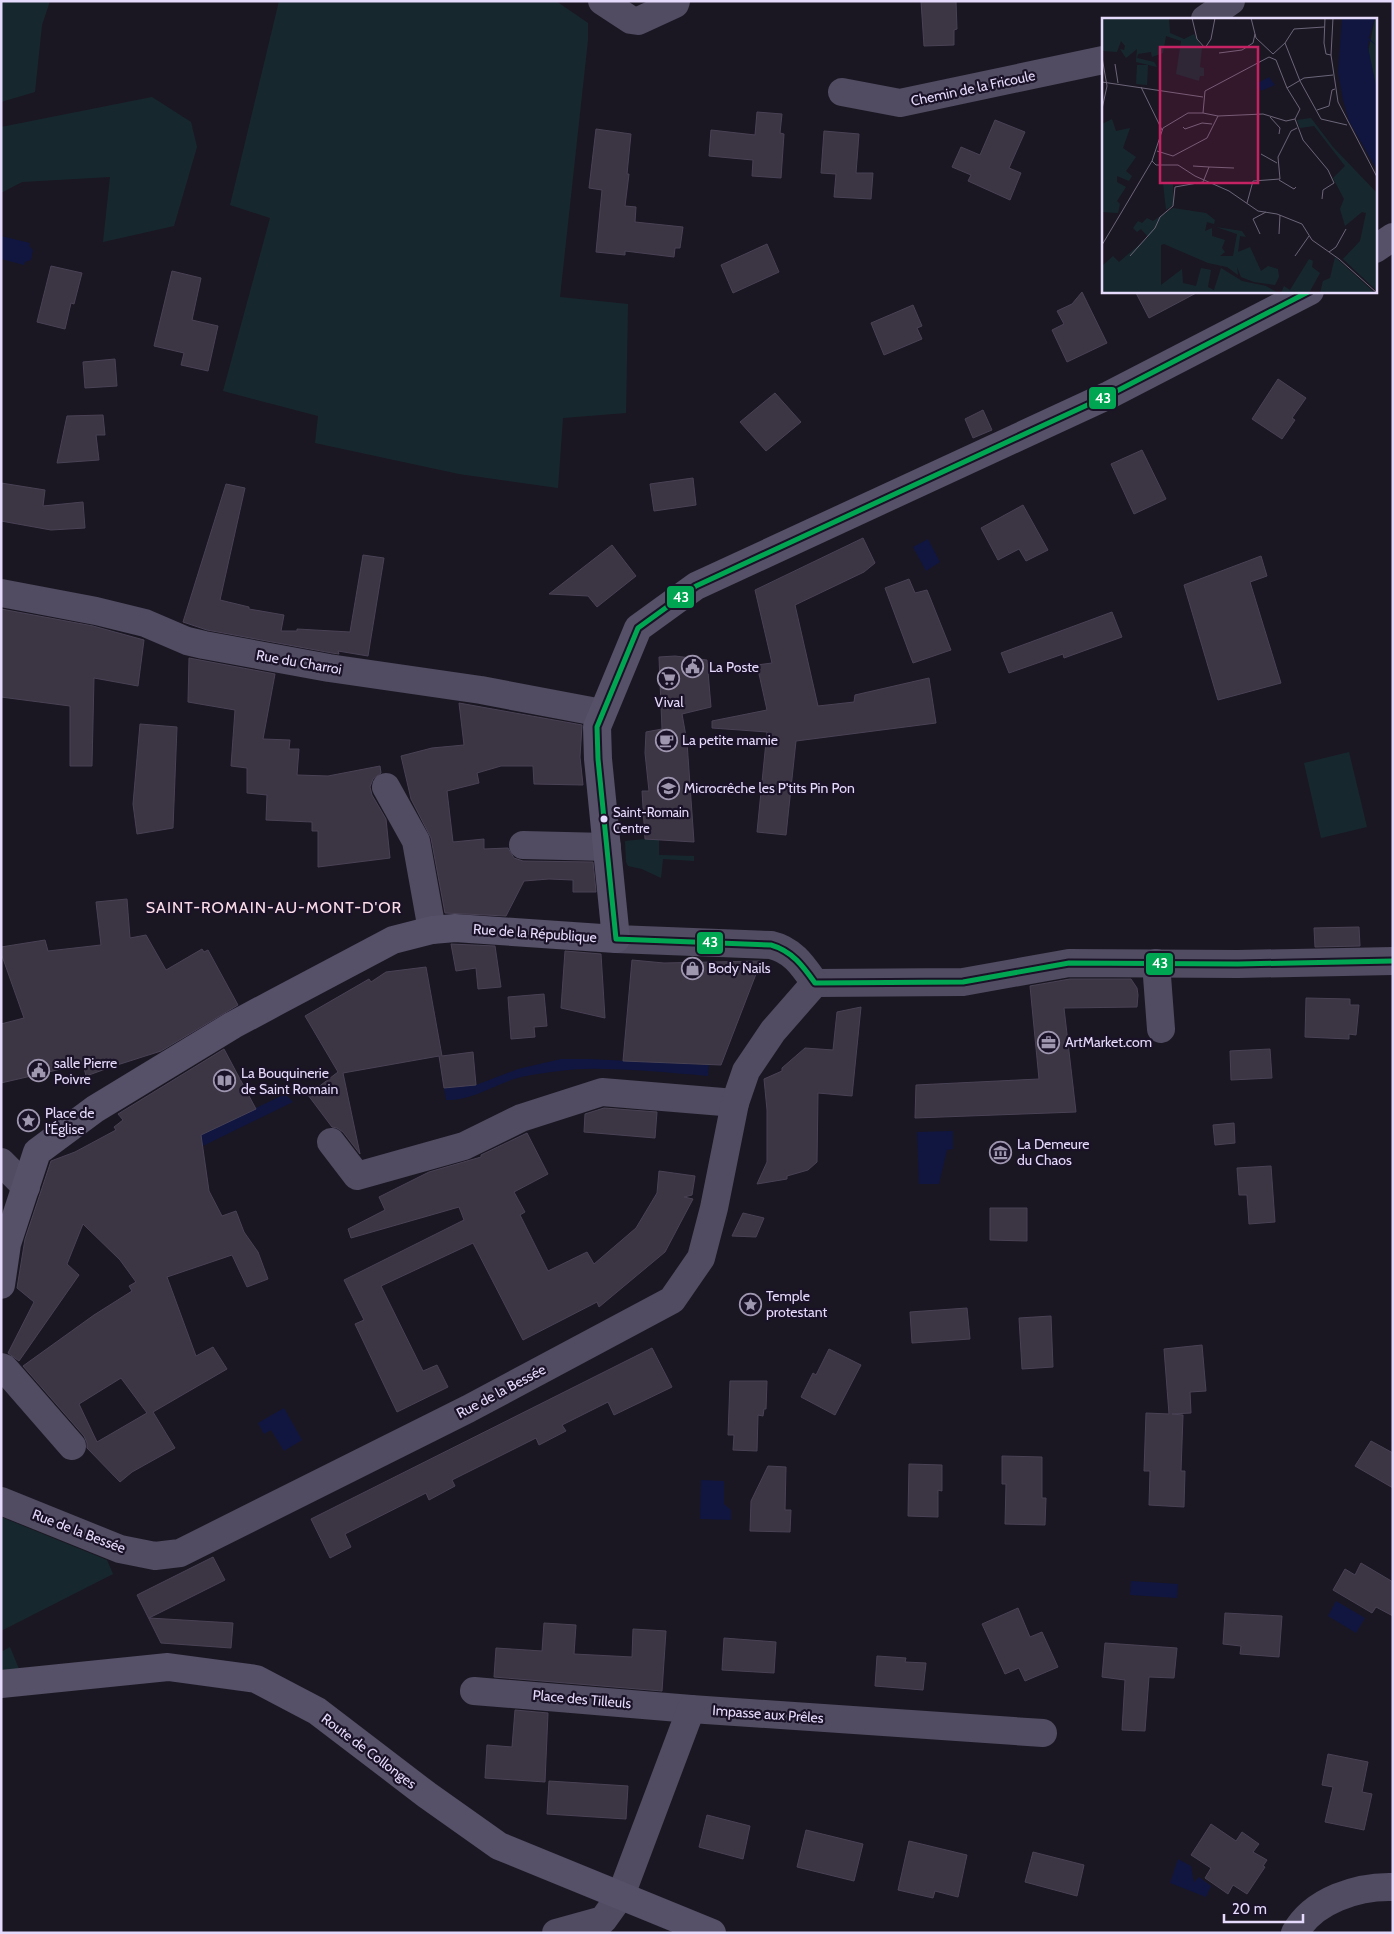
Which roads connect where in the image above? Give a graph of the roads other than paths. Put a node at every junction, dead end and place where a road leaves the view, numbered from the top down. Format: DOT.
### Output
graph roads {
  1 [pos="602,1"];
  2 [pos="676,1"];
  3 [pos="1231,1"];
  4 [pos="1206,18"];
  5 [pos="1102,60"];
  6 [pos="842,92"];
  7 [pos="1393,237"];
  8 [pos="1376,248"];
  9 [pos="1308,292"];
  10 [pos="1,593"];
  11 [pos="599,720"];
  12 [pos="386,787"];
  13 [pos="523,845"];
  14 [pos="607,847"];
  15 [pos="432,930"];
  16 [pos="616,938"];
  17 [pos="1393,961"];
  18 [pos="1156,963"];
  19 [pos="815,983"];
  20 [pos="1161,1029"];
  21 [pos="735,1103"];
  22 [pos="331,1142"];
  23 [pos="1,1162"];
  24 [pos="26,1187"];
  25 [pos="2,1281"];
  26 [pos="1,1367"];
  27 [pos="72,1446"];
  28 [pos="1,1501"];
  29 [pos="1,1684"];
  30 [pos="474,1691"];
  31 [pos="691,1709"];
  32 [pos="1044,1733"];
  33 [pos="1393,1887"];
  34 [pos="621,1895"];
  35 [pos="556,1933"];
  36 [pos="712,1933"];
  37 [pos="1295,1933"];
  1 -- 2 [label="street"];
  3 -- 4 [label="street"];
  5 -- 6 [label="street, Chemin de la Fricoule"];
  7 -- 8 [label="main road"];
  9 -- 11 [label="main road"];
  10 -- 11 [label="street, Rue du Charroi"];
  11 -- 14 [label="main road"];
  12 -- 15 [label="street"];
  13 -- 14 [label="street"];
  14 -- 16 [label="main road"];
  15 -- 16 [label="main road, Rue de la République"];
  15 -- 24 [label="main road, Rue de la République"];
  16 -- 19 [label="street, Rue de la République"];
  17 -- 18 [label="street"];
  18 -- 19 [label="street"];
  18 -- 20 [label="street"];
  19 -- 21 [label="street, Rue de la Bessée"];
  21 -- 22 [label="street"];
  21 -- 28 [label="street, Rue de la Bessée"];
  23 -- 24 [label="street"];
  24 -- 25 [label="main road, Rue de la République"];
  26 -- 27 [label="street"];
  29 -- 34 [label="main road, Route de Collonges"];
  30 -- 31 [label="street, Place des Tilleuls"];
  31 -- 32 [label="street, Impasse aux Prêles"];
  31 -- 34 [label="street"];
  33 -- 37 [label="street"];
  34 -- 35 [label="street"];
  34 -- 36 [label="main road, Route de Collonges"];
}
